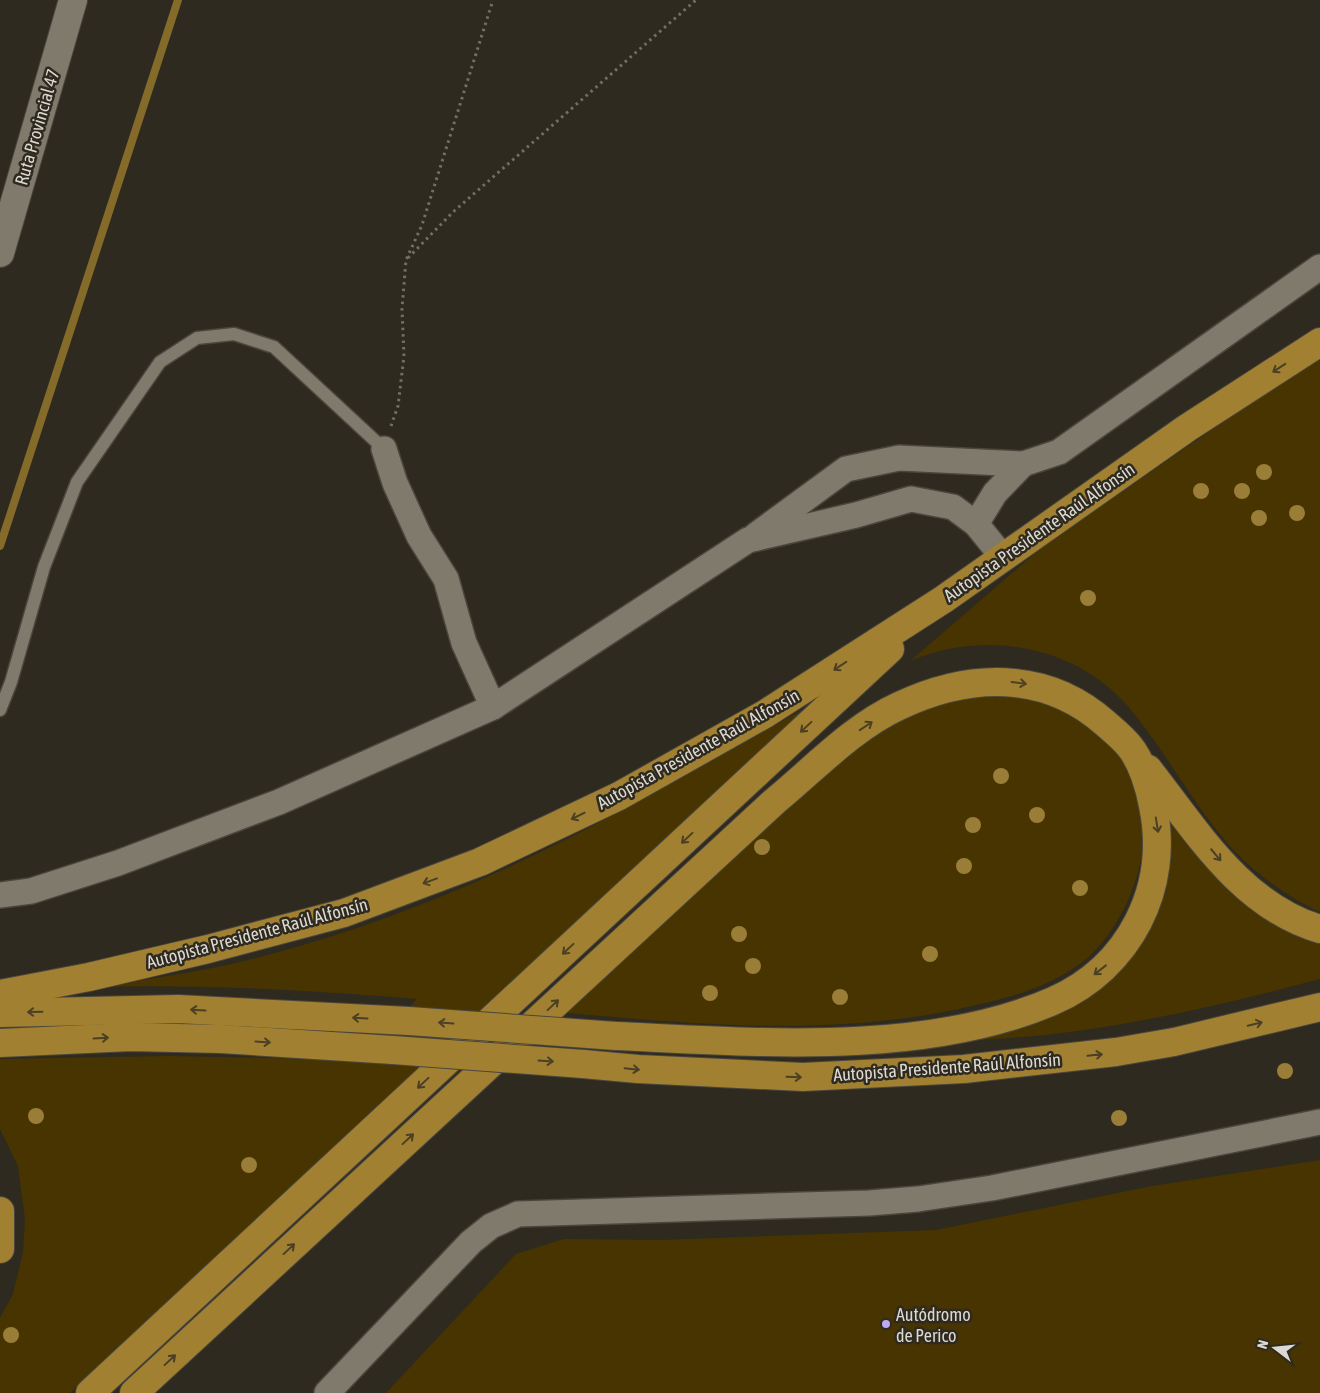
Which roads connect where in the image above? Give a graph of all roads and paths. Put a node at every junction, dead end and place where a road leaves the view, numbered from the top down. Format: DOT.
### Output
graph roads {
  1 [pos="73,0"];
  2 [pos="492,0"];
  3 [pos="696,0"];
  4 [pos="0,253"];
  5 [pos="406,260"];
  6 [pos="1320,267"];
  7 [pos="1320,342"];
  8 [pos="384,449"];
  9 [pos="1023,464"];
  10 [pos="976,524"];
  11 [pos="748,540"];
  12 [pos="1002,556"];
  13 [pos="944,599"];
  14 [pos="493,707"];
  15 [pos="0,710"];
  16 [pos="1132,748"];
  17 [pos="0,895"];
  18 [pos="1320,928"];
  19 [pos="0,994"];
  20 [pos="1320,1007"];
  21 [pos="0,1013"];
  22 [pos="0,1043"];
  23 [pos="1320,1122"];
  24 [pos="0,1211"];
  25 [pos="0,1249"];
  26 [pos="90,1393"];
  27 [pos="134,1393"];
  28 [pos="327,1393"];
  1 -- 4 [label="street, Ruta Provincial 47"];
  2 -- 5 [label="path"];
  3 -- 5 [label="path"];
  5 -- 8 [label="path"];
  6 -- 9 [label="street"];
  7 -- 12 [label="highway, Autopista Presidente Raúl Alfonsín, one-way"];
  8 -- 14 [label="street"];
  8 -- 15 [label="lane"];
  9 -- 10 [label="street"];
  9 -- 11 [label="street"];
  10 -- 11 [label="street"];
  10 -- 12 [label="street"];
  11 -- 14 [label="street"];
  12 -- 13 [label="highway, Autopista Presidente Raúl Alfonsín"];
  13 -- 19 [label="highway, Autopista Presidente Raúl Alfonsín, one-way"];
  13 -- 26 [label="highway, one-way"];
  14 -- 17 [label="street"];
  16 -- 18 [label="highway, one-way"];
  16 -- 21 [label="highway, one-way, bridge"];
  27 -- 16 [label="highway, one-way"];
  22 -- 20 [label="highway, Autopista Presidente Raúl Alfonsín, one-way, bridge"];
  23 -- 28 [label="street"];
  24 -- 25 [label="highway"];
}
